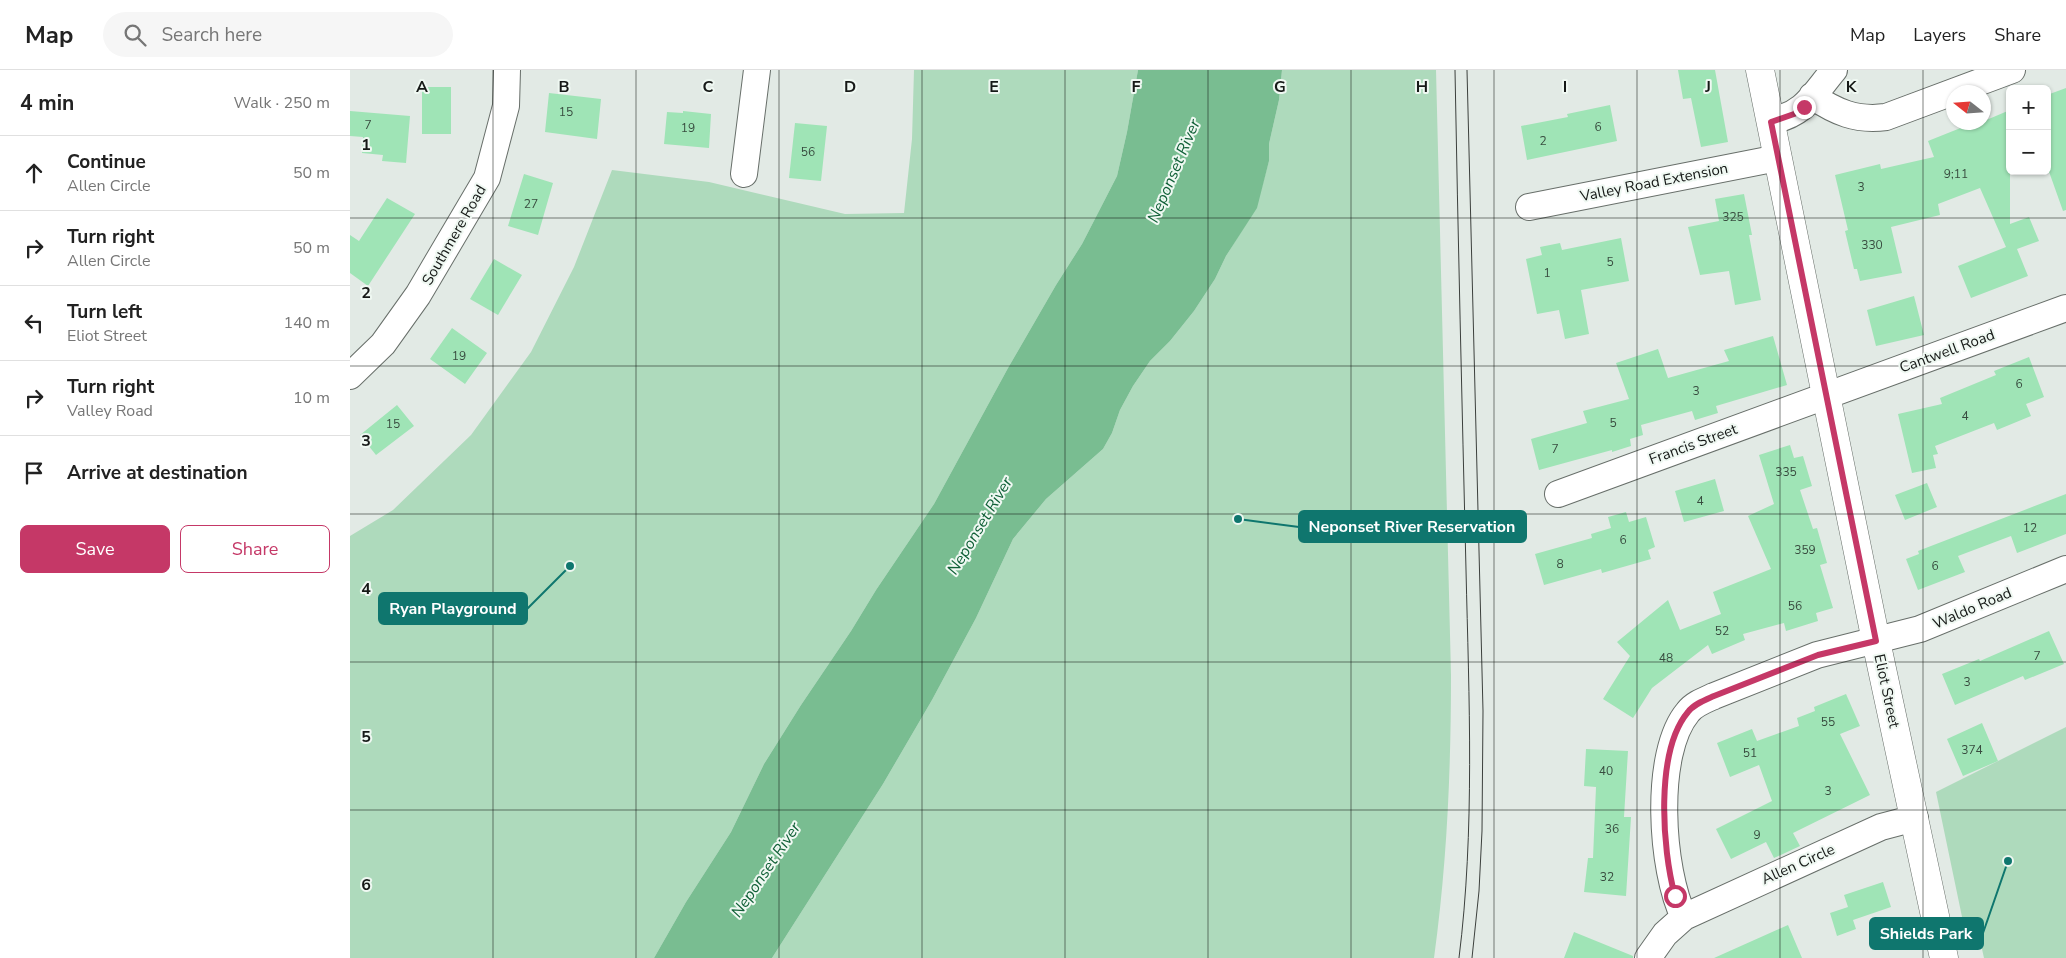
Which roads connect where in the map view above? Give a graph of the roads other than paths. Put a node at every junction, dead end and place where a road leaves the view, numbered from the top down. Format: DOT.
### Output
graph roads {
  1 [pos="507,70"];
  2 [pos="753,70"];
  3 [pos="1760,70"];
  4 [pos="1834,70"];
  5 [pos="2012,70"];
  6 [pos="1812,96"];
  7 [pos="1771,122"];
  8 [pos="1778,158"];
  9 [pos="744,174"];
  10 [pos="1529,207"];
  11 [pos="2066,308"];
  12 [pos="350,376"];
  13 [pos="1828,394"];
  14 [pos="1558,494"];
  15 [pos="2066,569"];
  16 [pos="1876,641"];
  17 [pos="1915,818"];
  18 [pos="1684,917"];
  19 [pos="1648,958"];
  20 [pos="1944,958"];
  1 -- 12 [label="street, Southmere Road"];
  2 -- 9 [label="street"];
  3 -- 7 [label="street, Eliot Street"];
  4 -- 6 [label="street"];
  5 -- 6 [label="street"];
  6 -- 7 [label="street"];
  7 -- 8 [label="street, Eliot Street"];
  8 -- 10 [label="street, Valley Road Extension"];
  8 -- 13 [label="street, Eliot Street"];
  11 -- 13 [label="street, Cantwell Road"];
  13 -- 14 [label="street, Francis Street"];
  13 -- 16 [label="street, Eliot Street"];
  15 -- 16 [label="street, Waldo Road"];
  16 -- 17 [label="street, Eliot Street"];
  16 -- 18 [label="street"];
  17 -- 18 [label="street, Allen Circle"];
  17 -- 20 [label="street, Eliot Street"];
  18 -- 19 [label="street, Allen Circle"];
}
